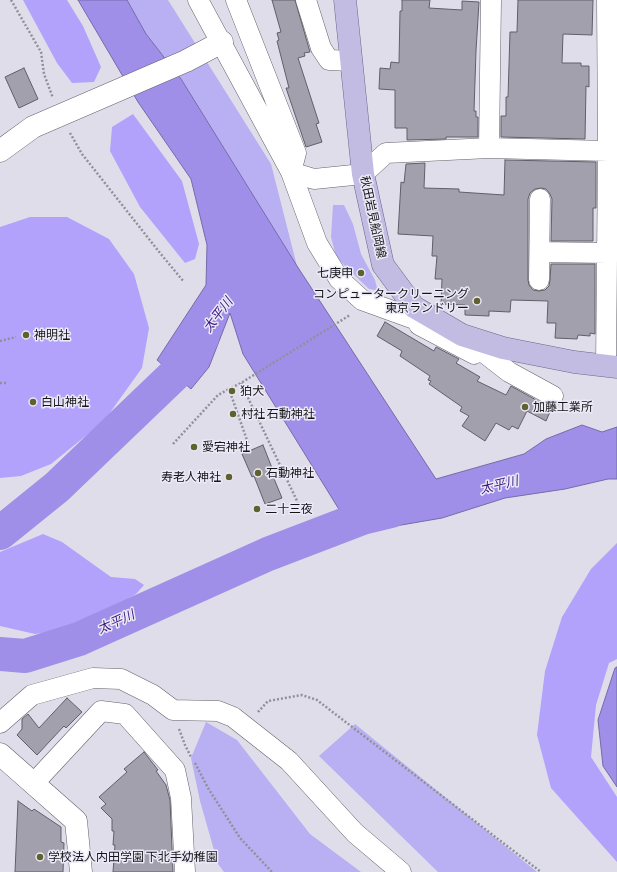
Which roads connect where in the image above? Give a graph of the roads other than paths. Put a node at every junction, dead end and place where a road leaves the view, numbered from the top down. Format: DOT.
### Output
graph roads {
  1 [pos="198,0"];
  2 [pos="236,0"];
  3 [pos="306,0"];
  4 [pos="345,0"];
  5 [pos="491,0"];
  6 [pos="606,0"];
  7 [pos="222,42"];
  8 [pos="352,61"];
  9 [pos="489,148"];
  10 [pos="0,151"];
  11 [pos="608,151"];
  12 [pos="291,172"];
  13 [pos="363,174"];
  14 [pos="540,199"];
  15 [pos="540,252"];
  16 [pos="607,253"];
  17 [pos="539,280"];
  18 [pos="391,310"];
  19 [pos="462,336"];
  20 [pos="611,366"];
  21 [pos="509,372"];
  22 [pos="553,396"];
  23 [pos="0,723"];
  24 [pos="0,754"];
  25 [pos="34,783"];
  26 [pos="81,872"];
  27 [pos="185,872"];
  28 [pos="401,872"];
  1 -- 7 [label="street"];
  2 -- 12 [label="street"];
  3 -- 8 [label="street"];
  4 -- 8 [label="main road, 秋田岩見船岡線"];
  5 -- 9 [label="street"];
  6 -- 11 [label="street"];
  7 -- 10 [label="street"];
  7 -- 12 [label="street"];
  8 -- 13 [label="main road, 秋田岩見船岡線"];
  9 -- 11 [label="street"];
  9 -- 13 [label="street"];
  11 -- 16 [label="street"];
  12 -- 13 [label="street"];
  12 -- 18 [label="street"];
  13 -- 19 [label="main road, 秋田岩見船岡線"];
  14 -- 15 [label="street"];
  15 -- 16 [label="street"];
  15 -- 17 [label="street"];
  16 -- 20 [label="street"];
  18 -- 19 [label="street"];
  18 -- 21 [label="street"];
  19 -- 20 [label="main road, 秋田岩見船岡線"];
  19 -- 21 [label="street"];
  21 -- 22 [label="street"];
  23 -- 28 [label="street"];
  24 -- 25 [label="street"];
  25 -- 26 [label="street"];
  25 -- 27 [label="street"];
}
